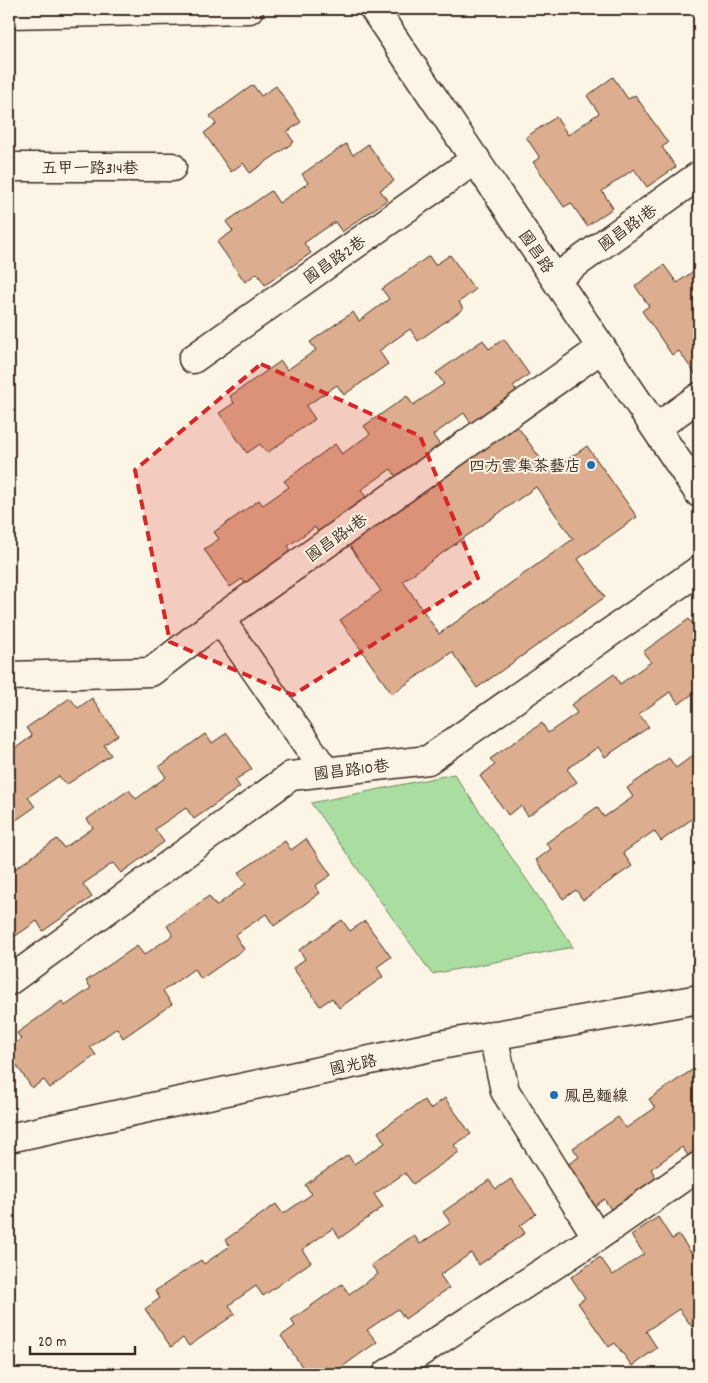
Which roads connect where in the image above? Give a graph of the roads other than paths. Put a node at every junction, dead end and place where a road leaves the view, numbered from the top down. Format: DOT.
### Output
graph roads {
  1 [pos="249,9"];
  2 [pos="374,9"];
  3 [pos="9,14"];
  4 [pos="476,159"];
  5 [pos="9,167"];
  6 [pos="172,167"];
  7 [pos="698,176"];
  8 [pos="556,278"];
  9 [pos="602,348"];
  10 [pos="193,359"];
  11 [pos="699,397"];
  12 [pos="656,428"];
  13 [pos="699,493"];
  14 [pos="699,570"];
  15 [pos="220,619"];
  16 [pos="9,676"];
  17 [pos="326,772"];
  18 [pos="9,981"];
  19 [pos="699,999"];
  20 [pos="493,1035"];
  21 [pos="9,1138"];
  22 [pos="699,1166"];
  23 [pos="597,1237"];
  24 [pos="386,1374"];
  1 -- 3 [label="street"];
  2 -- 4 [label="street, 國昌路"];
  4 -- 8 [label="street, 國昌路"];
  4 -- 10 [label="street, 國昌路2巷"];
  5 -- 6 [label="street, 五甲一路314巷"];
  7 -- 8 [label="street, 國昌路1巷"];
  8 -- 9 [label="street, 國昌路"];
  9 -- 12 [label="street, 國昌路"];
  9 -- 15 [label="street, 國昌路4巷"];
  11 -- 12 [label="street"];
  12 -- 13 [label="street, 國昌路"];
  14 -- 17 [label="street, 國昌路10巷"];
  15 -- 16 [label="street, 國昌路4巷"];
  15 -- 17 [label="street"];
  17 -- 18 [label="street, 國昌路10巷"];
  19 -- 20 [label="street, 國光路"];
  20 -- 21 [label="street, 國光路"];
  20 -- 23 [label="street"];
  22 -- 23 [label="street"];
  23 -- 24 [label="street"];
}
